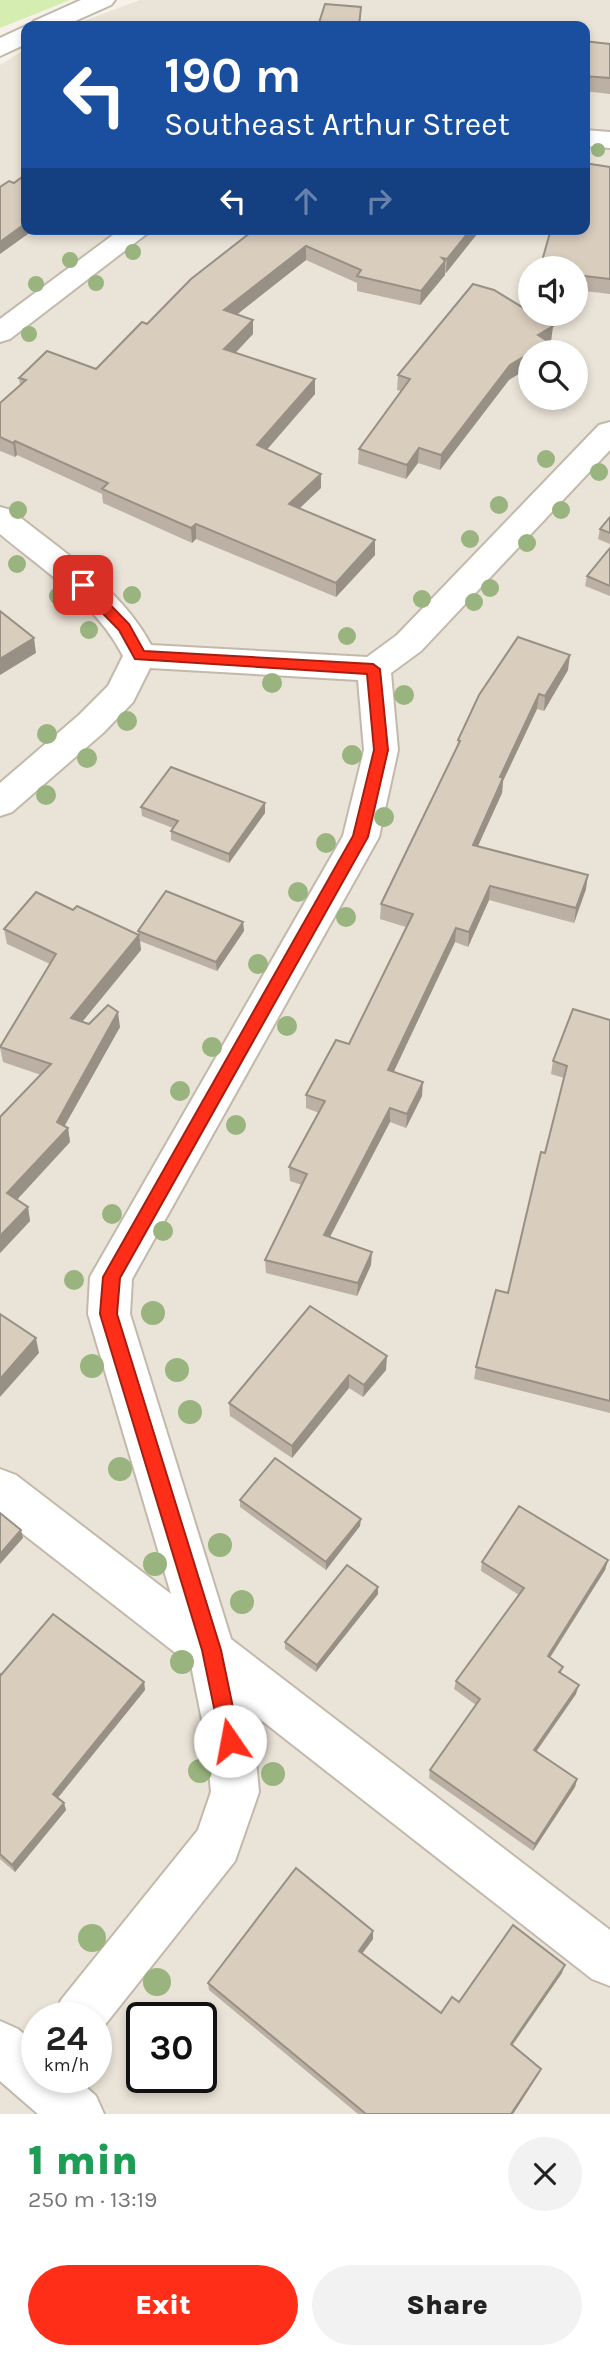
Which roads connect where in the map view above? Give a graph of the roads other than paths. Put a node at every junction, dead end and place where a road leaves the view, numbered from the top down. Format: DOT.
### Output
graph roads {
  1 [pos="102,0"];
  2 [pos="54,21"];
  3 [pos="21,37"];
  4 [pos="0,48"];
  5 [pos="590,139"];
  6 [pos="610,141"];
  7 [pos="131,235"];
  8 [pos="0,333"];
  9 [pos="610,432"];
  10 [pos="0,517"];
  11 [pos="140,656"];
  12 [pos="373,669"];
  13 [pos="0,803"];
  14 [pos="0,1489"];
  15 [pos="211,1650"];
  16 [pos="610,1961"];
  17 [pos="92,2002"];
  18 [pos="54,2093"];
  19 [pos="78,2114"];
  1 -- 2 [label="street"];
  3 -- 4 [label="street"];
  5 -- 6 [label="street"];
  7 -- 8 [label="street"];
  9 -- 12 [label="street"];
  10 -- 11 [label="street"];
  11 -- 12 [label="street"];
  11 -- 13 [label="street"];
  12 -- 15 [label="street"];
  14 -- 15 [label="street"];
  15 -- 16 [label="street"];
  15 -- 17 [label="street"];
  18 -- 19 [label="street"];
}
